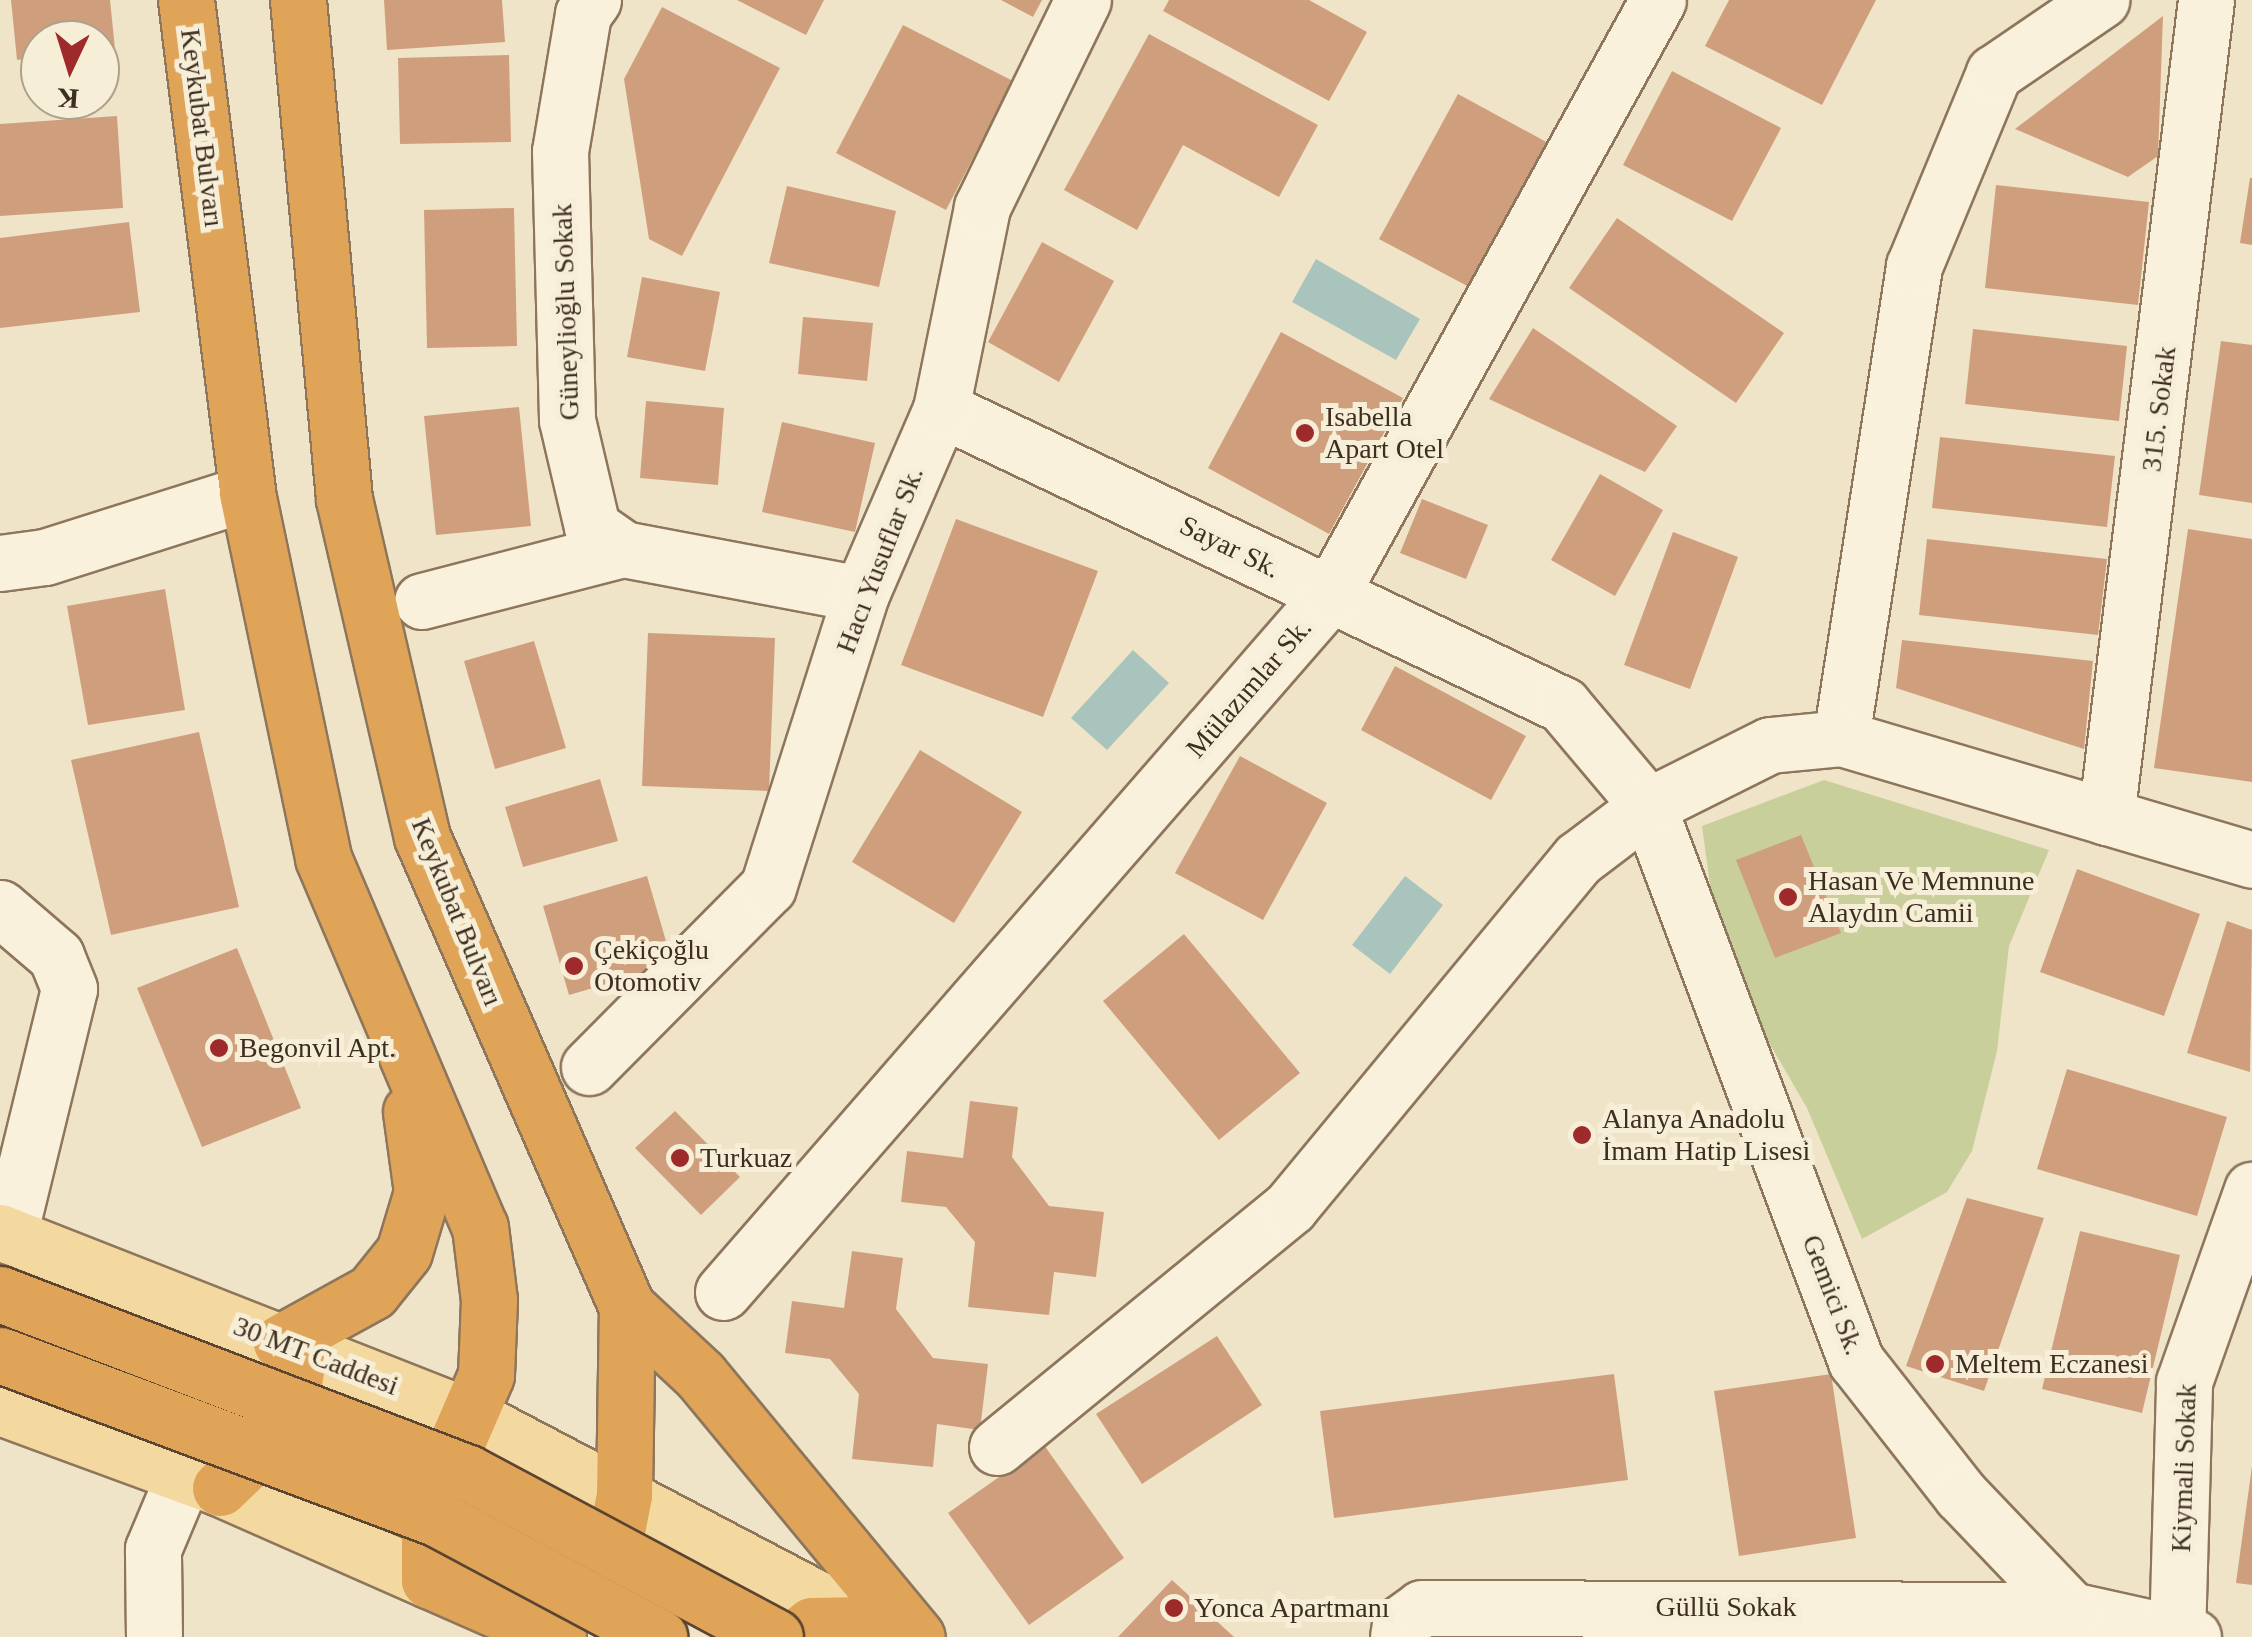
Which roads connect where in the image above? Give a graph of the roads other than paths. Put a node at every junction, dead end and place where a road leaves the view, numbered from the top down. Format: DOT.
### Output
graph roads {
  1 [pos="186,0"];
  2 [pos="298,0"];
  3 [pos="592,0"];
  4 [pos="1083,0"];
  5 [pos="1658,0"];
  6 [pos="2102,0"];
  7 [pos="2206,0"];
  8 [pos="2228,59"];
  9 [pos="941,409"];
  10 [pos="247,493"];
  11 [pos="624,549"];
  12 [pos="0,563"];
  13 [pos="861,594"];
  14 [pos="1330,595"];
  15 [pos="422,601"];
  16 [pos="1841,738"];
  17 [pos="1648,806"];
  18 [pos="2106,817"];
  19 [pos="2252,860"];
  20 [pos="0,908"];
  21 [pos="399,1024"];
  22 [pos="589,1067"];
  23 [pos="2252,1190"];
  24 [pos="5,1234"];
  25 [pos="723,1292"];
  26 [pos="0,1294"];
  27 [pos="627,1307"];
  28 [pos="281,1342"];
  29 [pos="0,1355"];
  30 [pos="0,1407"];
  31 [pos="473,1418"];
  32 [pos="997,1448"];
  33 [pos="201,1484"];
  34 [pos="624,1495"];
  35 [pos="429,1580"];
  36 [pos="2070,1610"];
  37 [pos="876,1630"];
  38 [pos="557,1636"];
  39 [pos="2183,1636"];
  40 [pos="154,1637"];
  41 [pos="659,1637"];
  42 [pos="775,1637"];
  43 [pos="796,1637"];
  44 [pos="917,1637"];
  45 [pos="1398,1637"];
  1 -- 10 [label="highway, Keykubat Bulvarı"];
  2 -- 27 [label="highway, Keykubat Bulvarı"];
  3 -- 11 [label="street, Güneylioğlu Sokak"];
  4 -- 9 [label="street, Hacı Yusuflar Sk."];
  5 -- 14 [label="street, Mülazımlar Sk."];
  6 -- 16 [label="street"];
  7 -- 8 [label="street, 315. Sokak"];
  8 -- 18 [label="street, 315. Sokak"];
  9 -- 13 [label="street, Hacı Yusuflar Sk."];
  9 -- 14 [label="street, Sayar Sk."];
  10 -- 12 [label="street"];
  10 -- 21 [label="highway, Keykubat Bulvarı"];
  11 -- 13 [label="street"];
  11 -- 15 [label="street"];
  13 -- 22 [label="street, Hacı Yusuflar Sk."];
  14 -- 17 [label="street, Sayar Sk."];
  14 -- 25 [label="street, Mülazımlar Sk."];
  16 -- 17 [label="street"];
  16 -- 18 [label="street"];
  17 -- 32 [label="street"];
  17 -- 36 [label="street, Gemici Sk."];
  18 -- 19 [label="street"];
  20 -- 24 [label="street"];
  21 -- 28 [label="highway"];
  21 -- 31 [label="highway, Keykubat Bulvarı"];
  23 -- 39 [label="street, Kiymali Sokak"];
  24 -- 28 [label="main road, 30 MT Caddesi"];
  26 -- 42 [label="highway, bridge"];
  27 -- 34 [label="highway"];
  27 -- 44 [label="highway, Keykubat Bulvarı"];
  28 -- 31 [label="main road, 30 MT Caddesi"];
  28 -- 33 [label="highway"];
  29 -- 41 [label="highway, bridge"];
  30 -- 33 [label="main road"];
  31 -- 34 [label="main road, 30 MT Caddesi"];
  31 -- 35 [label="highway, Keykubat Bulvarı"];
  33 -- 35 [label="main road"];
  33 -- 40 [label="street"];
  34 -- 37 [label="main road, 30 MT Caddesi"];
  34 -- 38 [label="highway"];
  35 -- 38 [label="highway"];
  36 -- 39 [label="street"];
  36 -- 45 [label="street, Güllü Sokak"];
  37 -- 43 [label="highway"];
}
